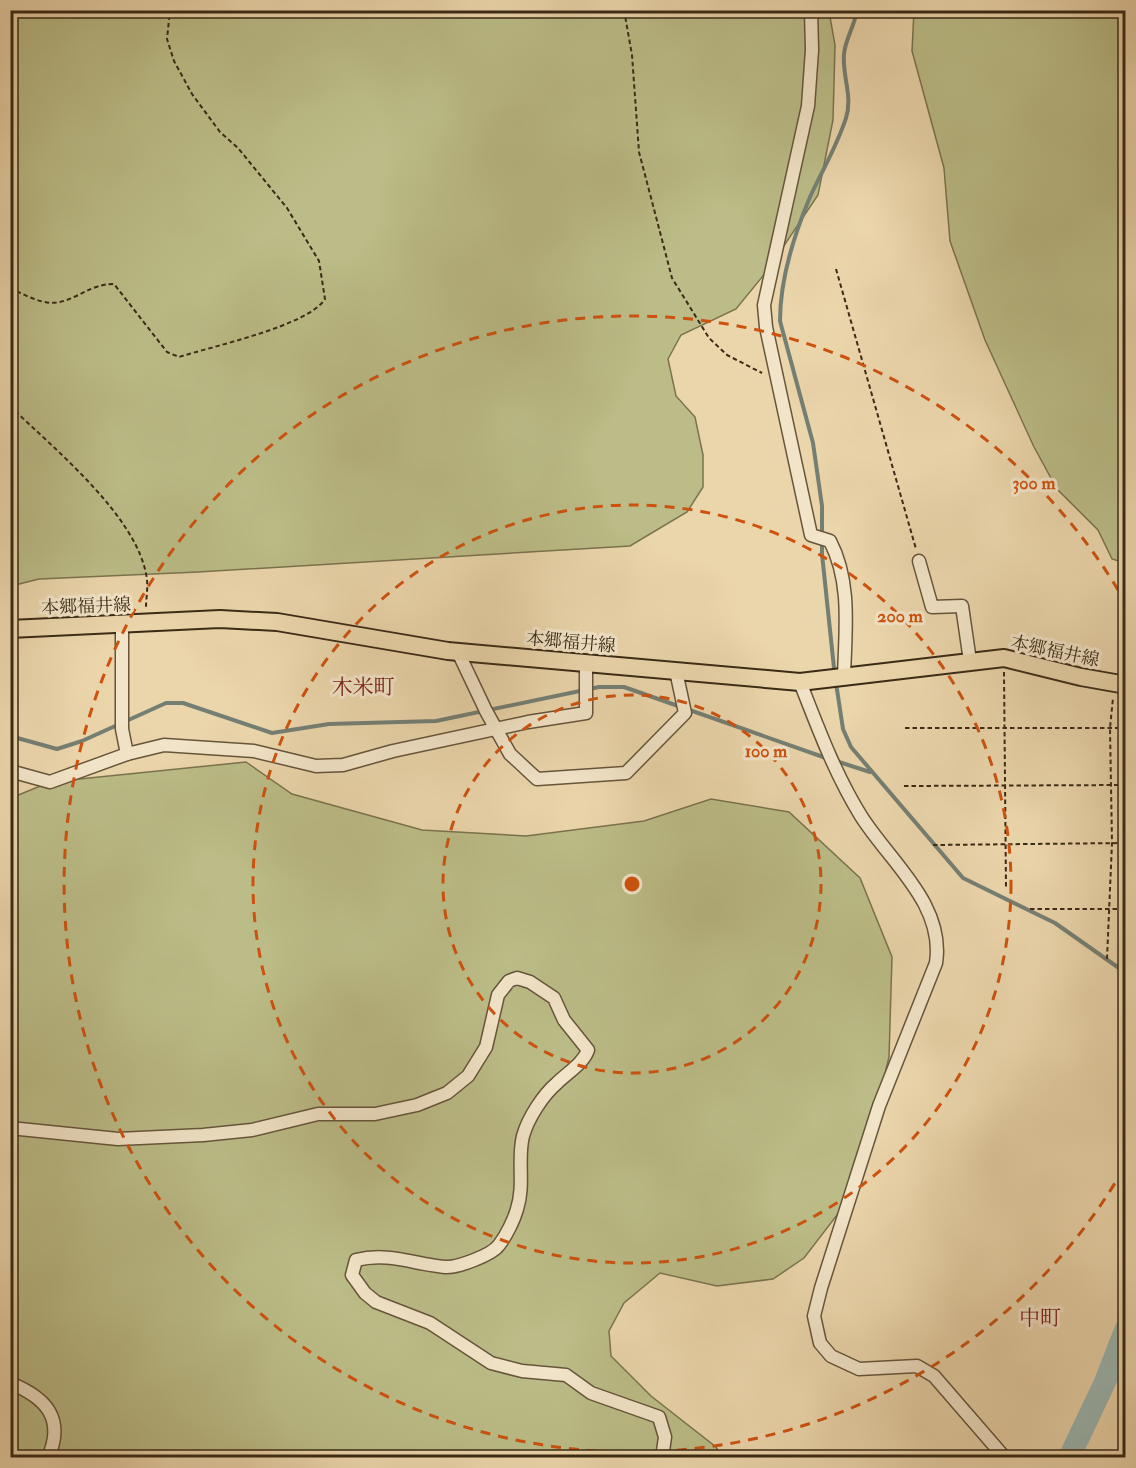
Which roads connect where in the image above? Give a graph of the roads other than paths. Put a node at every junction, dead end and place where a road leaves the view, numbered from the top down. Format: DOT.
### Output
graph roads {
  1 [pos="811,10"];
  2 [pos="919,561"];
  3 [pos="122,624"];
  4 [pos="10,629"];
  5 [pos="458,652"];
  6 [pos="970,661"];
  7 [pos="586,663"];
  8 [pos="676,671"];
  9 [pos="844,678"];
  10 [pos="800,682"];
  11 [pos="1120,684"];
  12 [pos="496,730"];
  13 [pos="127,754"];
  14 [pos="10,771"];
  15 [pos="10,1128"];
  16 [pos="10,1383"];
  17 [pos="48,1458"];
  18 [pos="662,1458"];
  19 [pos="1005,1458"];
  1 -- 9 [label="street"];
  2 -- 6 [label="street"];
  3 -- 4 [label="main road, 本郷福井線"];
  3 -- 5 [label="main road, 本郷福井線"];
  3 -- 13 [label="street"];
  5 -- 7 [label="main road, 本郷福井線"];
  5 -- 12 [label="street"];
  6 -- 9 [label="main road, 本郷福井線"];
  6 -- 11 [label="main road, 本郷福井線"];
  7 -- 8 [label="main road, 本郷福井線"];
  7 -- 12 [label="street"];
  8 -- 10 [label="main road, 本郷福井線"];
  8 -- 12 [label="street"];
  9 -- 10 [label="main road, 本郷福井線"];
  10 -- 19 [label="street"];
  12 -- 13 [label="street"];
  13 -- 14 [label="street"];
  15 -- 18 [label="street"];
  16 -- 17 [label="street"];
}
